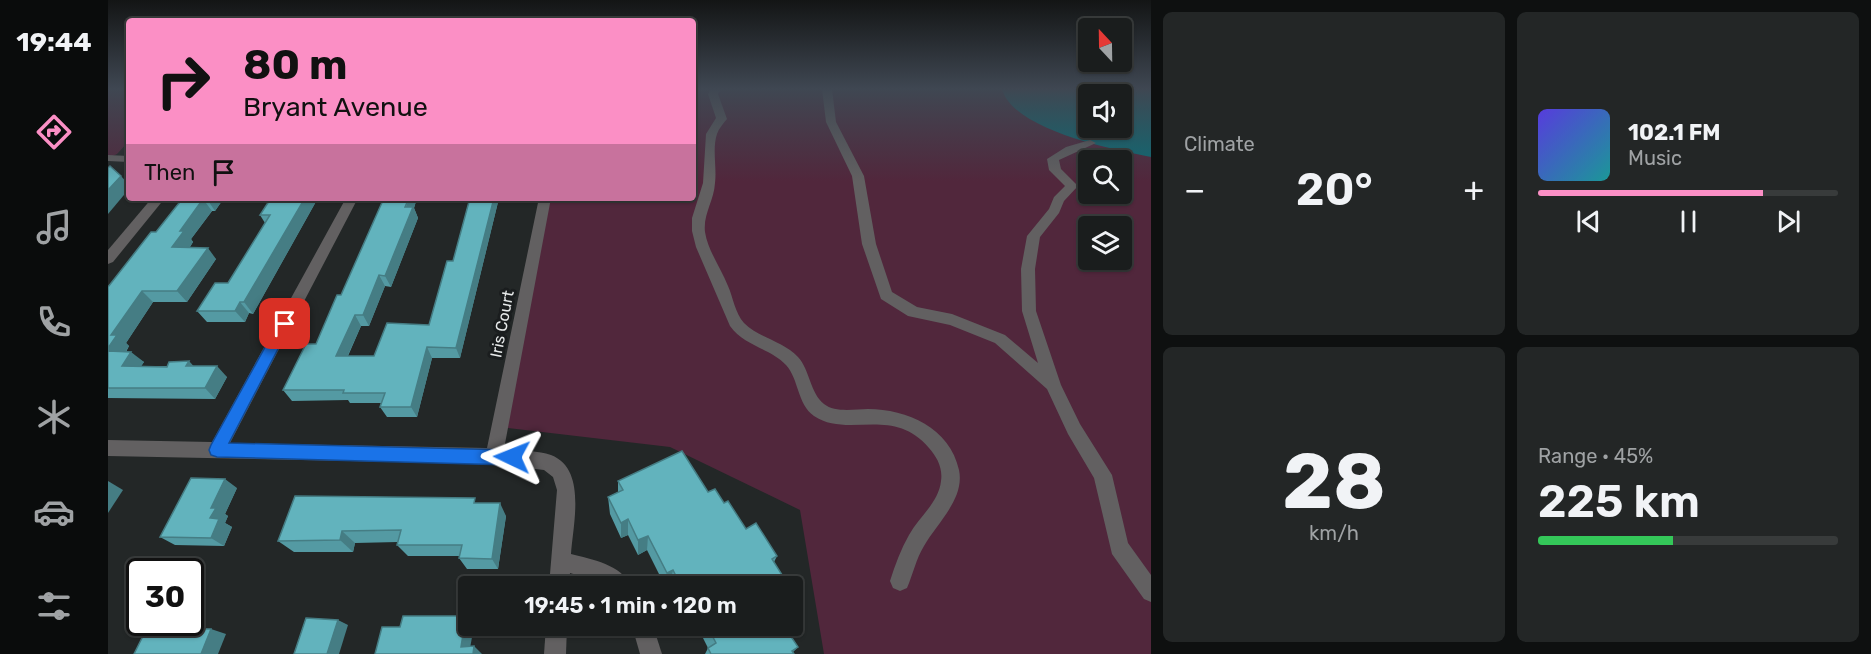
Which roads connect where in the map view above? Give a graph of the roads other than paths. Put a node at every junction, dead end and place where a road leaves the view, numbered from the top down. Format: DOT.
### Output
graph roads {
  1 [pos="721,120"];
  2 [pos="831,120"];
  3 [pos="1090,143"];
  4 [pos="108,158"];
  5 [pos="126,159"];
  6 [pos="156,201"];
  7 [pos="350,201"];
  8 [pos="544,201"];
  9 [pos="108,259"];
  10 [pos="1053,385"];
  11 [pos="108,448"];
  12 [pos="217,450"];
  13 [pos="494,456"];
  14 [pos="561,561"];
  15 [pos="560,576"];
  16 [pos="605,576"];
  17 [pos="900,581"];
  18 [pos="1151,592"];
  19 [pos="556,636"];
  20 [pos="646,636"];
  21 [pos="555,654"];
  22 [pos="651,654"];
  1 -- 17 [label="street"];
  2 -- 10 [label="street"];
  3 -- 10 [label="street"];
  4 -- 5 [label="street"];
  6 -- 9 [label="street"];
  7 -- 12 [label="street"];
  8 -- 13 [label="street, Iris Court"];
  10 -- 18 [label="street"];
  11 -- 12 [label="street"];
  12 -- 13 [label="street"];
  13 -- 14 [label="street"];
  14 -- 15 [label="street"];
  14 -- 16 [label="street"];
  19 -- 21 [label="street"];
  20 -- 22 [label="street"];
}
